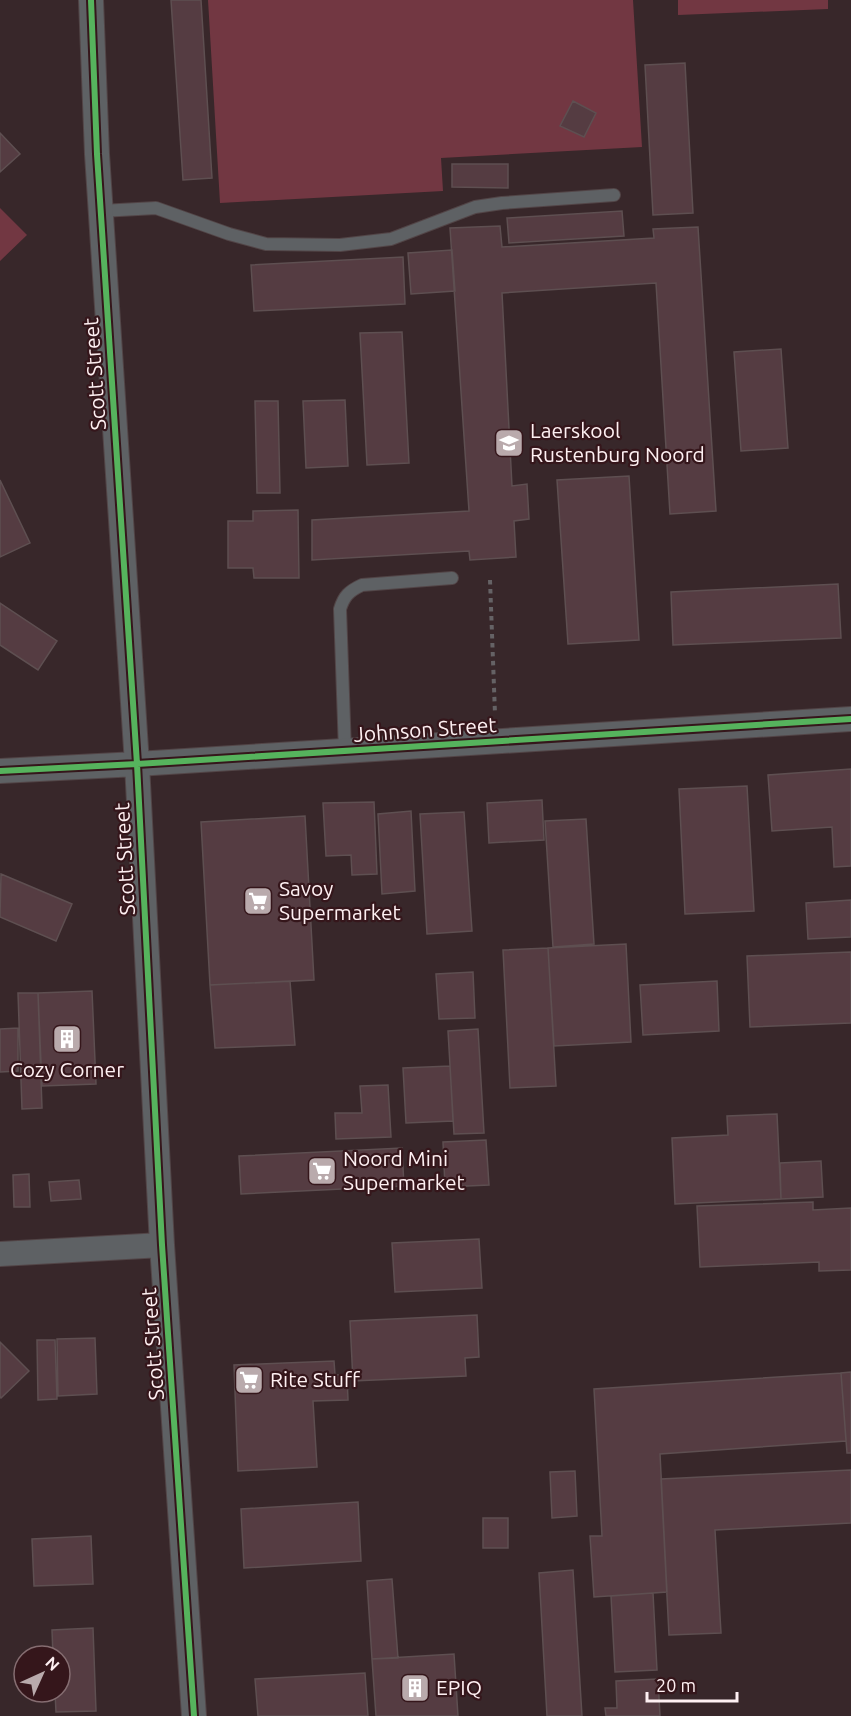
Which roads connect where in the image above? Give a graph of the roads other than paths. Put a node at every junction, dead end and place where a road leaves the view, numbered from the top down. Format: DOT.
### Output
graph roads {
  1 [pos="91,0"];
  2 [pos="614,195"];
  3 [pos="101,211"];
  4 [pos="452,578"];
  5 [pos="851,719"];
  6 [pos="345,751"];
  7 [pos="137,764"];
  8 [pos="0,771"];
  9 [pos="162,1245"];
  10 [pos="0,1254"];
  11 [pos="194,1716"];
  1 -- 3 [label="street, Scott Street"];
  2 -- 3 [label="lane"];
  3 -- 7 [label="street, Scott Street"];
  4 -- 6 [label="lane"];
  5 -- 6 [label="street, Johnson Street"];
  6 -- 7 [label="street, Johnson Street"];
  7 -- 8 [label="street, Johnson Street"];
  7 -- 9 [label="street, Scott Street"];
  9 -- 10 [label="street"];
  9 -- 11 [label="street, Scott Street"];
}
